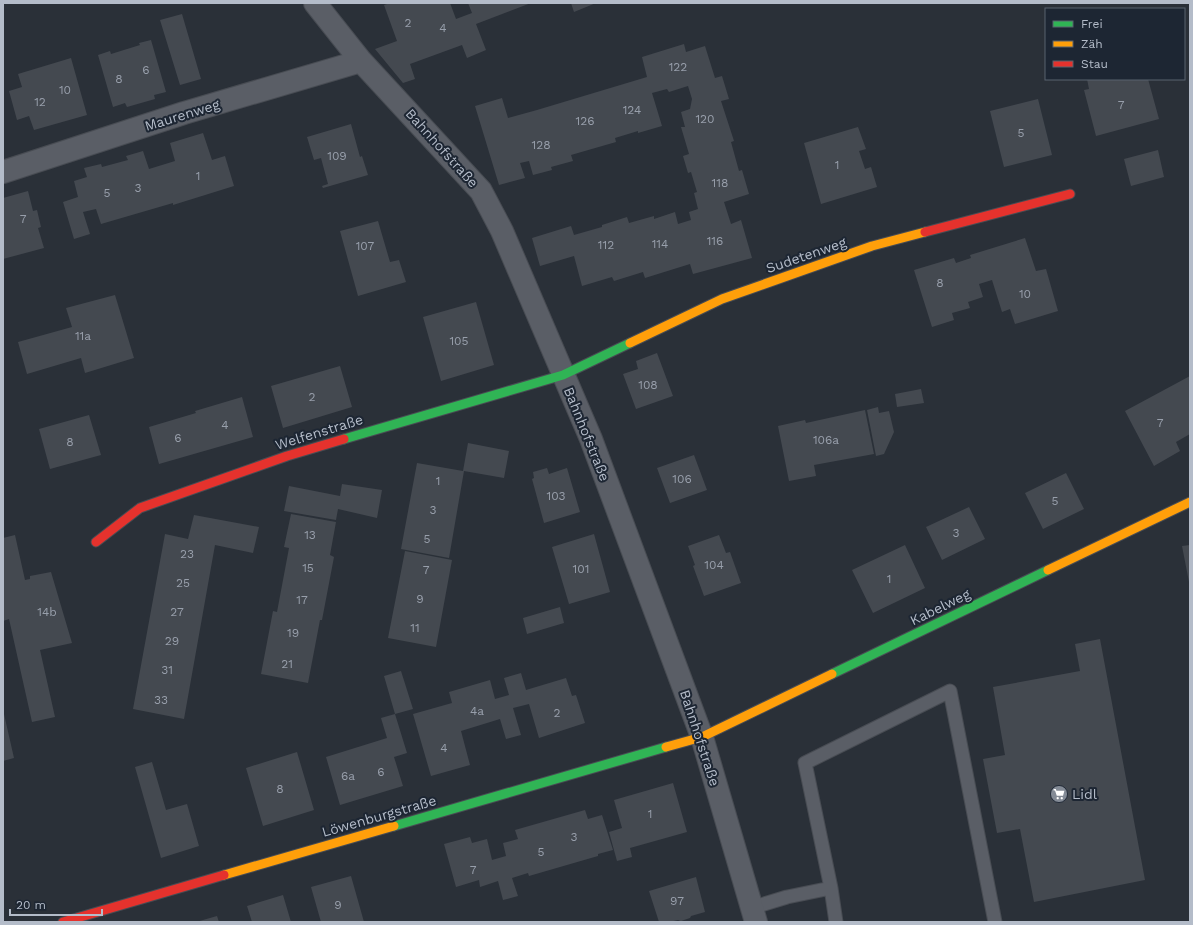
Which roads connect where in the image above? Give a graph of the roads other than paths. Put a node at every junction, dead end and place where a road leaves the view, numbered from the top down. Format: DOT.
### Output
graph roads {
  1 [pos="324,6"];
  2 [pos="361,61"];
  3 [pos="3,172"];
  4 [pos="1070,194"];
  5 [pos="563,375"];
  6 [pos="1190,502"];
  7 [pos="96,542"];
  8 [pos="702,737"];
  9 [pos="831,888"];
  10 [pos="754,915"];
  11 [pos="63,922"];
  12 [pos="836,922"];
  13 [pos="995,922"];
  1 -- 2 [label="street, Bahnhofstraße"];
  2 -- 3 [label="street, Maurenweg"];
  2 -- 5 [label="street, Bahnhofstraße"];
  4 -- 5 [label="street, Sudetenweg"];
  5 -- 7 [label="street, Welfenstraße"];
  5 -- 8 [label="street, Bahnhofstraße"];
  6 -- 8 [label="street, Kabelweg"];
  8 -- 10 [label="street, Bahnhofstraße"];
  8 -- 11 [label="street, Löwenburgstraße"];
  9 -- 10 [label="lane"];
  9 -- 12 [label="lane"];
  9 -- 13 [label="lane"];
}
